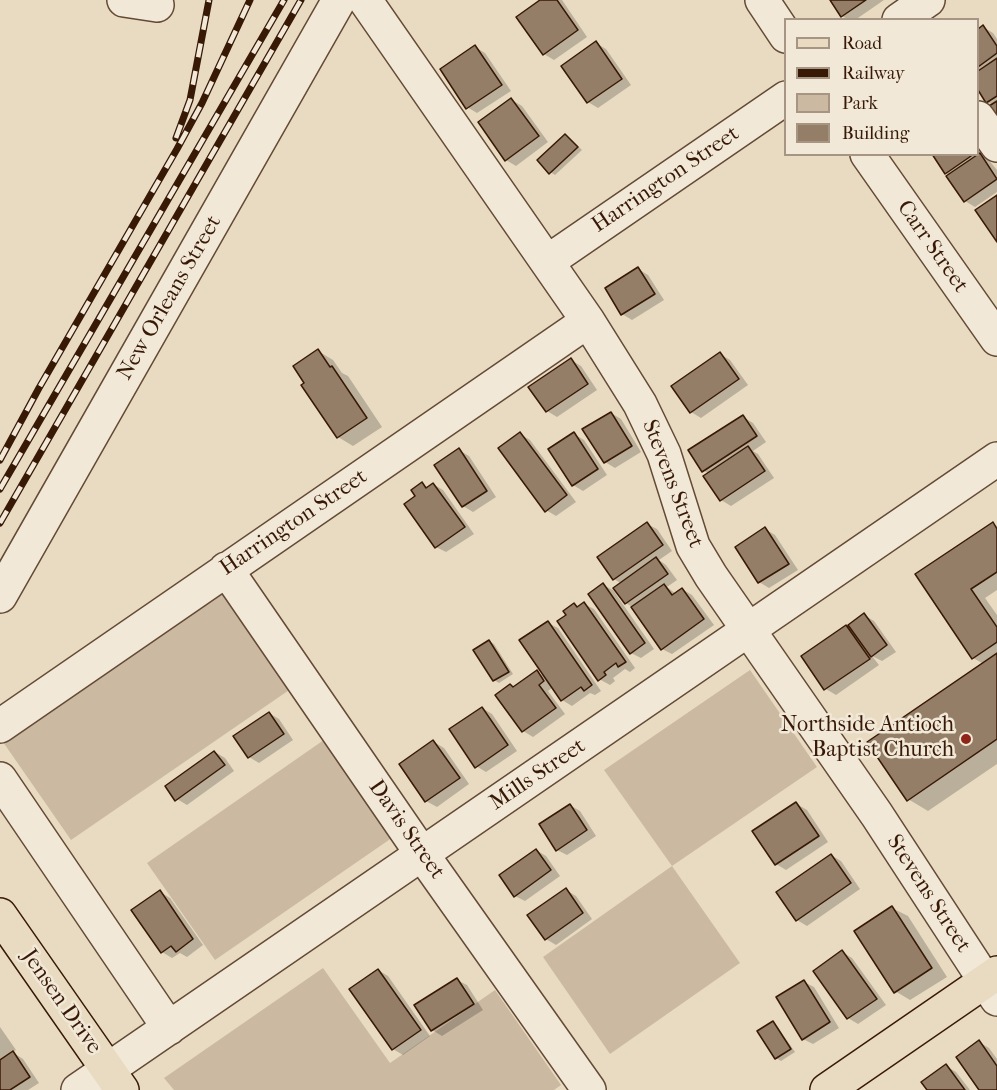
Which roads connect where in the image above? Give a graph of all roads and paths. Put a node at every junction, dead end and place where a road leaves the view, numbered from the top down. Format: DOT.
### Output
graph roads {
  1 [pos="124,0"];
  2 [pos="339,0"];
  3 [pos="365,0"];
  4 [pos="762,0"];
  5 [pos="157,5"];
  6 [pos="784,33"];
  7 [pos="784,99"];
  8 [pos="979,119"];
  9 [pos="997,145"];
  10 [pos="868,156"];
  11 [pos="547,262"];
  12 [pos="588,321"];
  13 [pos="997,339"];
  14 [pos="997,459"];
  15 [pos="226,569"];
  16 [pos="0,596"];
  17 [pos="748,630"];
  18 [pos="0,726"];
  19 [pos="0,779"];
  20 [pos="422,854"];
  21 [pos="0,915"];
  22 [pos="993,985"];
  23 [pos="169,1028"];
  24 [pos="115,1080"];
  25 [pos="78,1090"];
  26 [pos="589,1090"];
  27 [pos="827,1090"];
  1 -- 5 [label="street"];
  2 -- 16 [label="street, New Orleans Street"];
  3 -- 11 [label="street, Stevens Street"];
  4 -- 6 [label="street"];
  7 -- 11 [label="street, Harrington Street"];
  8 -- 9 [label="street"];
  10 -- 13 [label="street, Carr Street"];
  11 -- 12 [label="street, Stevens Street"];
  12 -- 15 [label="street, Harrington Street"];
  12 -- 17 [label="street, Stevens Street"];
  14 -- 17 [label="street, Mills Street"];
  15 -- 18 [label="street, Harrington Street"];
  15 -- 20 [label="street, Davis Street"];
  17 -- 20 [label="street, Mills Street"];
  17 -- 22 [label="street, Stevens Street"];
  19 -- 23 [label="street"];
  20 -- 23 [label="street, Mills Street"];
  20 -- 26 [label="street, Davis Street"];
  21 -- 24 [label="main road, Jensen Drive"];
  22 -- 27 [label="main road"];
  23 -- 24 [label="street, Mills Street"];
  24 -- 25 [label="street, Mills Street"];
}
